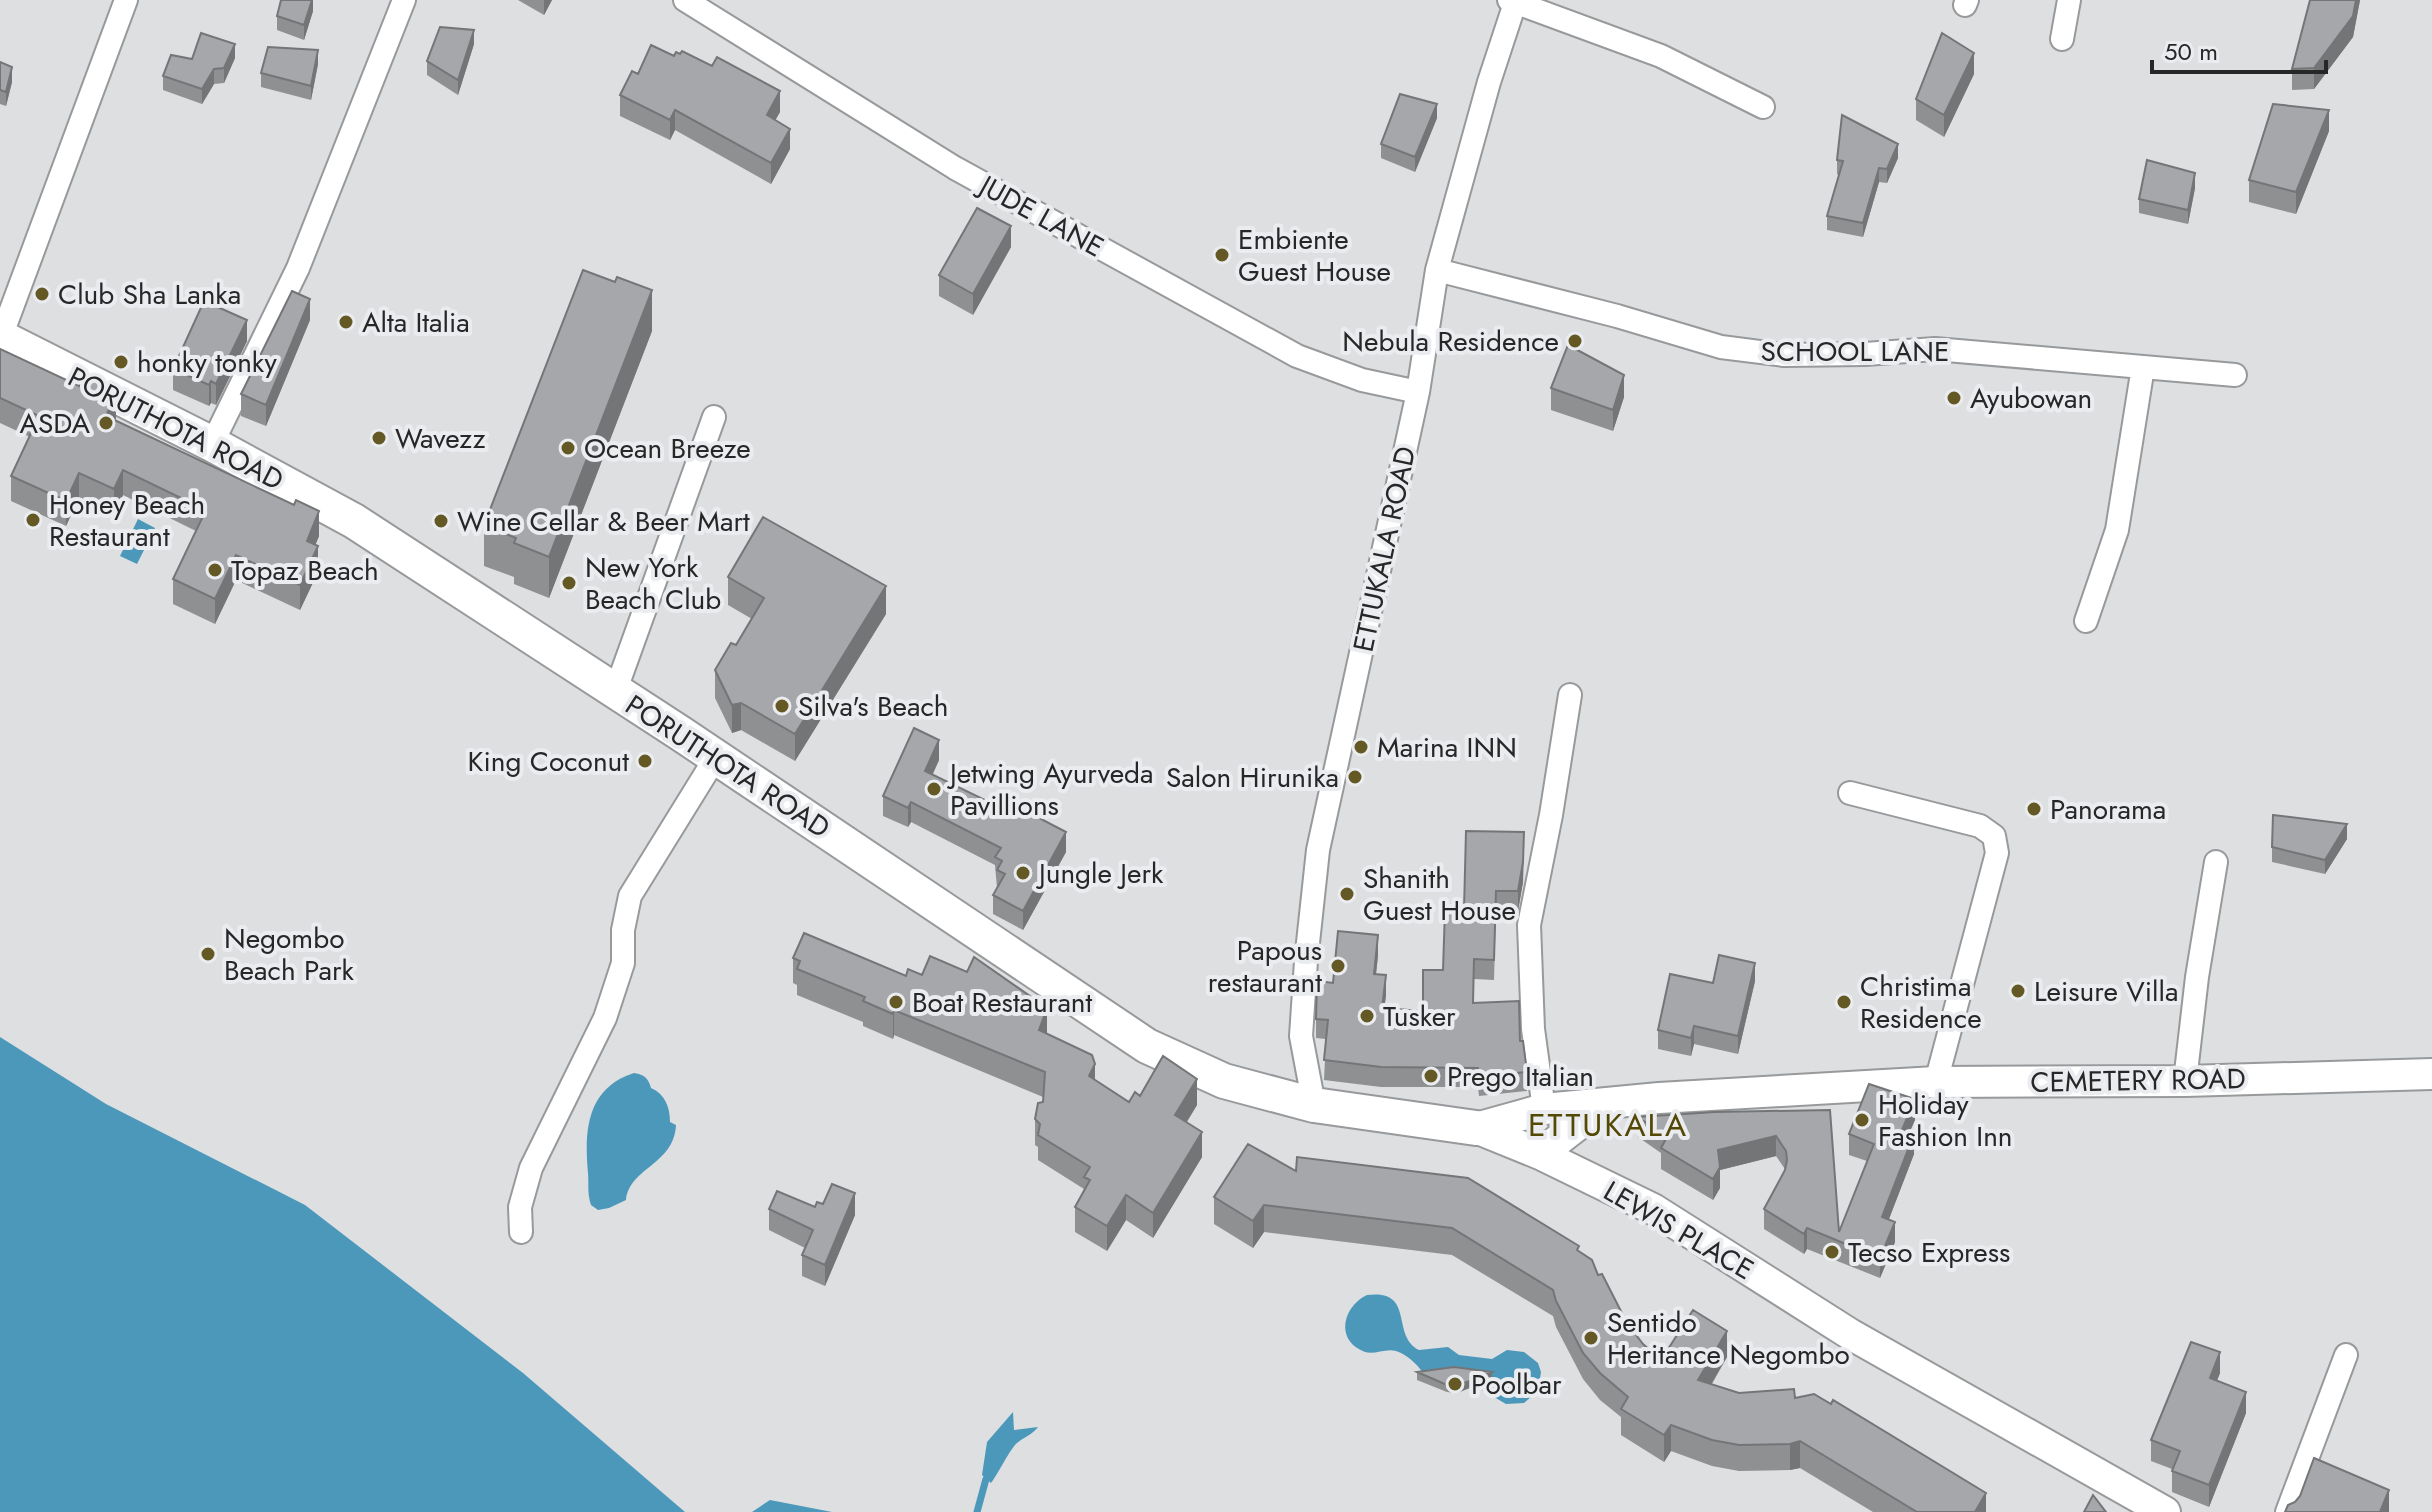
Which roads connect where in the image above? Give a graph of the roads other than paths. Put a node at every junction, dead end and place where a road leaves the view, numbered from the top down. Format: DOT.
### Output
graph roads {
  1 [pos="126,0"];
  2 [pos="404,0"];
  3 [pos="685,0"];
  4 [pos="2069,0"];
  5 [pos="1513,1"];
  6 [pos="2062,39"];
  7 [pos="1763,107"];
  8 [pos="1437,270"];
  9 [pos="0,337"];
  10 [pos="2143,367"];
  11 [pos="2235,375"];
  12 [pos="1418,392"];
  13 [pos="714,417"];
  14 [pos="212,444"];
  15 [pos="2086,621"];
  16 [pos="615,692"];
  17 [pos="1570,695"];
  18 [pos="716,757"];
  19 [pos="1850,793"];
  20 [pos="2216,862"];
  21 [pos="2432,1074"];
  22 [pos="2185,1081"];
  23 [pos="1936,1082"];
  24 [pos="1605,1104"];
  25 [pos="1314,1105"];
  26 [pos="1544,1109"];
  27 [pos="1476,1128"];
  28 [pos="1540,1154"];
  29 [pos="521,1232"];
  30 [pos="2346,1355"];
  31 [pos="2165,1512"];
  32 [pos="2287,1512"];
  1 -- 9 [label="street"];
  2 -- 14 [label="street"];
  3 -- 12 [label="street, JUDE LANE"];
  4 -- 6 [label="street"];
  5 -- 7 [label="street"];
  5 -- 8 [label="street, ETTUKALA ROAD"];
  8 -- 10 [label="street, SCHOOL LANE"];
  8 -- 12 [label="street, ETTUKALA ROAD"];
  9 -- 14 [label="main road, PORUTHOTA ROAD"];
  10 -- 11 [label="street, SCHOOL LANE"];
  10 -- 15 [label="street"];
  12 -- 25 [label="street, ETTUKALA ROAD"];
  13 -- 16 [label="street"];
  14 -- 16 [label="main road, PORUTHOTA ROAD"];
  16 -- 18 [label="main road, PORUTHOTA ROAD"];
  17 -- 26 [label="street"];
  18 -- 25 [label="main road, PORUTHOTA ROAD"];
  18 -- 29 [label="street"];
  19 -- 23 [label="street"];
  20 -- 22 [label="street"];
  21 -- 22 [label="street, CEMETERY ROAD"];
  22 -- 23 [label="street, CEMETERY ROAD"];
  23 -- 24 [label="street, CEMETERY ROAD"];
  24 -- 26 [label="street, CEMETERY ROAD"];
  24 -- 28 [label="street"];
  25 -- 27 [label="main road, PORUTHOTA ROAD"];
  26 -- 27 [label="street, CEMETERY ROAD"];
  27 -- 28 [label="street, LEWIS PLACE"];
  28 -- 31 [label="street, LEWIS PLACE"];
  30 -- 32 [label="street"];
}
